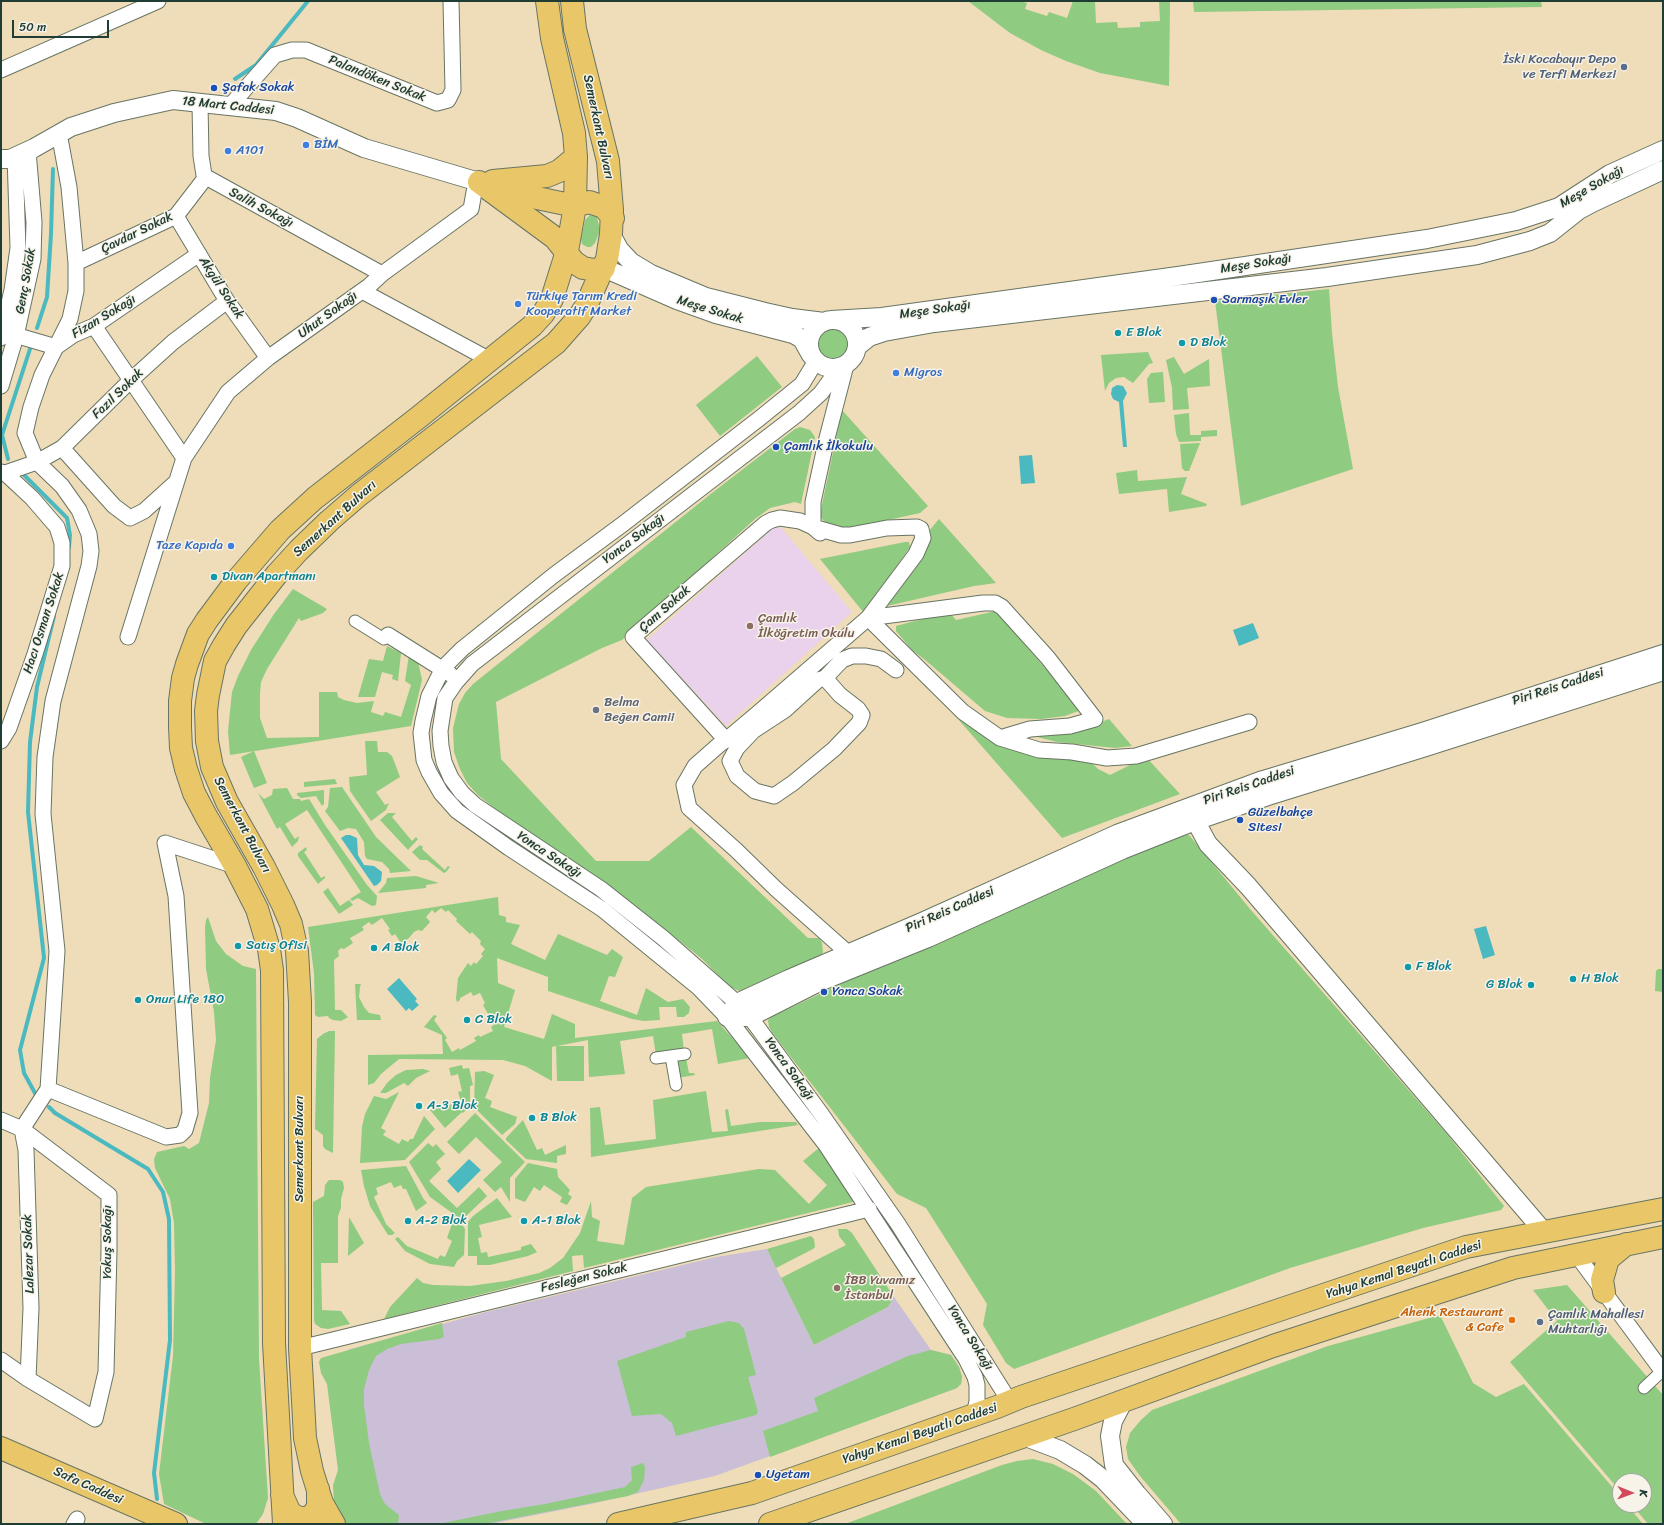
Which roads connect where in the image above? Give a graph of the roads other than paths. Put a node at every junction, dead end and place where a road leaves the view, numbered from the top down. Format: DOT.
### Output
graph roads {
  1 [pos="158,1"];
  2 [pos="451,1"];
  3 [pos="547,1"];
  4 [pos="572,1"];
  5 [pos="1,70"];
  6 [pos="200,104"];
  7 [pos="230,106"];
  8 [pos="59,133"];
  9 [pos="1663,150"];
  10 [pos="15,155"];
  11 [pos="576,157"];
  12 [pos="1663,170"];
  13 [pos="206,177"];
  14 [pos="478,181"];
  15 [pos="575,206"];
  16 [pos="176,216"];
  17 [pos="612,226"];
  18 [pos="567,252"];
  19 [pos="199,254"];
  20 [pos="76,263"];
  21 [pos="604,268"];
  22 [pos="382,274"];
  23 [pos="362,291"];
  24 [pos="228,301"];
  25 [pos="828,321"];
  26 [pos="94,326"];
  27 [pos="5,334"];
  28 [pos="858,346"];
  29 [pos="56,347"];
  30 [pos="268,358"];
  31 [pos="814,358"];
  32 [pos="490,360"];
  33 [pos="842,367"];
  34 [pos="130,381"];
  35 [pos="1,386"];
  36 [pos="62,448"];
  37 [pos="184,458"];
  38 [pos="37,462"];
  39 [pos="3,472"];
  40 [pos="176,483"];
  41 [pos="813,527"];
  42 [pos="868,618"];
  43 [pos="355,621"];
  44 [pos="128,637"];
  45 [pos="386,637"];
  46 [pos="1663,654"];
  47 [pos="443,668"];
  48 [pos="896,670"];
  49 [pos="1663,671"];
  50 [pos="825,678"];
  51 [pos="458,680"];
  52 [pos="774,699"];
  53 [pos="785,710"];
  54 [pos="1249,722"];
  55 [pos="1000,738"];
  56 [pos="726,740"];
  57 [pos="1,741"];
  58 [pos="1192,814"];
  59 [pos="235,866"];
  60 [pos="852,960"];
  61 [pos="732,1010"];
  62 [pos="750,1017"];
  63 [pos="685,1054"];
  64 [pos="671,1056"];
  65 [pos="656,1058"];
  66 [pos="676,1085"];
  67 [pos="48,1089"];
  68 [pos="1,1120"];
  69 [pos="22,1129"];
  70 [pos="868,1209"];
  71 [pos="1663,1209"];
  72 [pos="1545,1233"];
  73 [pos="1663,1237"];
  74 [pos="1626,1244"];
  75 [pos="1576,1254"];
  76 [pos="1604,1292"];
  77 [pos="1264,1315"];
  78 [pos="1218,1330"];
  79 [pos="1273,1346"];
  80 [pos="300,1348"];
  81 [pos="1,1360"];
  82 [pos="1229,1362"];
  83 [pos="1663,1372"];
  84 [pos="28,1379"];
  85 [pos="1644,1388"];
  86 [pos="1124,1400"];
  87 [pos="1010,1402"];
  88 [pos="974,1415"];
  89 [pos="1023,1436"];
  90 [pos="1,1448"];
  91 [pos="1,1462"];
  92 [pos="318,1489"];
  93 [pos="282,1495"];
  94 [pos="140,1524"];
  95 [pos="176,1524"];
  96 [pos="276,1524"];
  97 [pos="284,1524"];
  98 [pos="334,1524"];
  99 [pos="618,1524"];
  100 [pos="770,1524"];
  101 [pos="1146,1524"];
  102 [pos="1163,1524"];
  1 -- 5 [label="street"];
  2 -- 7 [label="street, Palandöken Sokak"];
  3 -- 11 [label="main road, Semerkant Bulvarı"];
  4 -- 17 [label="main road, Semerkant Bulvarı"];
  6 -- 7 [label="street, 18 Mart Caddesi"];
  6 -- 8 [label="street, 18 Mart Caddesi"];
  6 -- 13 [label="street"];
  7 -- 14 [label="street, 18 Mart Caddesi"];
  8 -- 10 [label="street, 18 Mart Caddesi"];
  8 -- 20 [label="street"];
  9 -- 25 [label="street, Meşe Sokağı"];
  10 -- 27 [label="street, Genç Sokak"];
  11 -- 14 [label="main road"];
  11 -- 15 [label="main road, Semerkant Bulvarı"];
  12 -- 28 [label="street, Meşe Sokağı"];
  13 -- 16 [label="street, Çavdar Sokak"];
  13 -- 22 [label="street, Salih Sokağı"];
  14 -- 15 [label="main road"];
  14 -- 18 [label="main road"];
  14 -- 22 [label="street, Uhut Sokağı"];
  15 -- 17 [label="main road"];
  15 -- 18 [label="main road, Semerkant Bulvarı"];
  16 -- 19 [label="street, Akgül Sokak"];
  16 -- 20 [label="street, Çavdar Sokak"];
  17 -- 21 [label="main road, Semerkant Bulvarı"];
  17 -- 25 [label="street, Meşe Sokağı"];
  18 -- 21 [label="main road"];
  18 -- 32 [label="main road, Semerkant Bulvarı"];
  19 -- 24 [label="street, Akgül Sokak"];
  19 -- 26 [label="street, Fizan Sokağı"];
  20 -- 29 [label="street"];
  21 -- 31 [label="street, Meşe Sokak"];
  21 -- 80 [label="main road, Semerkant Bulvarı"];
  22 -- 23 [label="street, Uhut Sokağı"];
  23 -- 30 [label="street, Uhut Sokağı"];
  23 -- 32 [label="street"];
  24 -- 30 [label="street, Akgül Sokak"];
  24 -- 34 [label="street, Fazıl Sokak"];
  25 -- 28 [label="street"];
  25 -- 31 [label="street"];
  26 -- 29 [label="street, Fizan Sokağı"];
  26 -- 34 [label="street"];
  27 -- 29 [label="street"];
  27 -- 35 [label="street, Genç Sokak"];
  28 -- 33 [label="street"];
  29 -- 38 [label="street"];
  30 -- 37 [label="street, Uhut Sokağı"];
  31 -- 33 [label="street"];
  31 -- 47 [label="street, Yonca Sokağı"];
  32 -- 59 [label="main road, Semerkant Bulvarı"];
  33 -- 41 [label="street"];
  33 -- 51 [label="street, Yonca Sokağı"];
  34 -- 36 [label="street, Fazıl Sokak"];
  34 -- 37 [label="street"];
  36 -- 38 [label="street, Fazıl Sokak"];
  36 -- 40 [label="street"];
  37 -- 40 [label="street, Uhut Sokağı"];
  38 -- 39 [label="street, Fazıl Sokak"];
  38 -- 67 [label="street"];
  39 -- 57 [label="street, Hacı Osman Sokak"];
  40 -- 44 [label="street, Uhut Sokağı"];
  41 -- 42 [label="street"];
  41 -- 56 [label="street, Çam Sokak"];
  42 -- 52 [label="street"];
  42 -- 55 [label="street"];
  42 -- 55 [label="street"];
  43 -- 45 [label="street"];
  45 -- 47 [label="street"];
  46 -- 58 [label="street, Piri Reis Caddesi"];
  47 -- 51 [label="street"];
  47 -- 61 [label="street, Yonca Sokağı"];
  48 -- 50 [label="street"];
  49 -- 58 [label="street, Piri Reis Caddesi"];
  50 -- 53 [label="street"];
  50 -- 53 [label="street"];
  51 -- 61 [label="street, Yonca Sokağı"];
  52 -- 53 [label="street"];
  52 -- 56 [label="street"];
  54 -- 55 [label="street"];
  56 -- 60 [label="street"];
  58 -- 60 [label="street, Piri Reis Caddesi"];
  58 -- 72 [label="street"];
  59 -- 67 [label="street"];
  59 -- 93 [label="main road, Semerkant Bulvarı"];
  60 -- 61 [label="street, Piri Reis Caddesi"];
  60 -- 62 [label="street, Piri Reis Caddesi"];
  61 -- 62 [label="street, Piri Reis Caddesi"];
  61 -- 70 [label="street, Yonca Sokağı"];
  62 -- 87 [label="street, Yonca Sokağı"];
  63 -- 64 [label="street"];
  64 -- 65 [label="street"];
  64 -- 66 [label="street"];
  67 -- 69 [label="street"];
  68 -- 69 [label="street, Yokuş Sokağı"];
  69 -- 84 [label="street, Lalezar Sokak"];
  69 -- 84 [label="street, Yokuş Sokağı"];
  70 -- 80 [label="street, Fesleğen Sokak"];
  70 -- 88 [label="street"];
  71 -- 72 [label="main road, Yahya Kemal Beyatlı Caddesi"];
  72 -- 77 [label="main road, Yahya Kemal Beyatlı Caddesi"];
  73 -- 74 [label="main road"];
  74 -- 75 [label="main road"];
  74 -- 76 [label="main road"];
  75 -- 76 [label="street"];
  75 -- 79 [label="main road"];
  76 -- 83 [label="street"];
  77 -- 78 [label="main road, Yahya Kemal Beyatlı Caddesi"];
  77 -- 79 [label="main road"];
  78 -- 82 [label="main road"];
  78 -- 87 [label="main road, Yahya Kemal Beyatlı Caddesi"];
  79 -- 82 [label="main road"];
  80 -- 92 [label="main road, Semerkant Bulvarı"];
  81 -- 84 [label="street"];
  82 -- 86 [label="main road"];
  83 -- 85 [label="street"];
  86 -- 89 [label="main road"];
  86 -- 102 [label="street"];
  87 -- 88 [label="main road, Yahya Kemal Beyatlı Caddesi"];
  88 -- 99 [label="main road, Yahya Kemal Beyatlı Caddesi"];
  89 -- 100 [label="main road"];
  89 -- 101 [label="street"];
  90 -- 95 [label="main road, Safa Caddesi"];
  91 -- 94 [label="main road, Safa Caddesi"];
  92 -- 93 [label="main road"];
  92 -- 98 [label="main road, Semerkant Bulvarı"];
  93 -- 96 [label="main road"];
  93 -- 97 [label="main road, Semerkant Bulvarı"];
}
